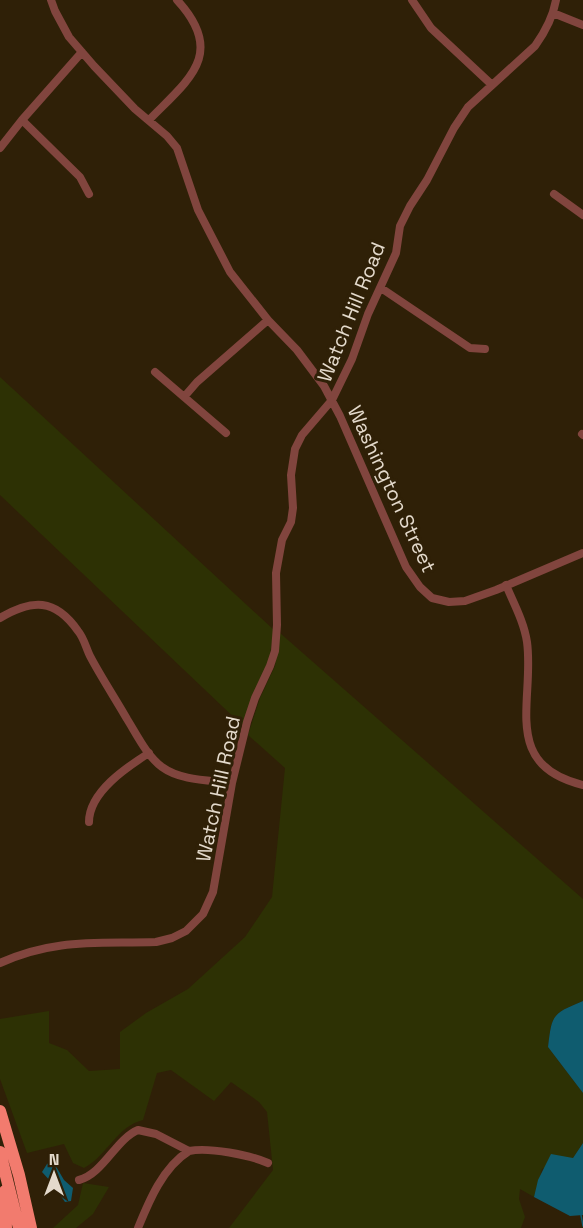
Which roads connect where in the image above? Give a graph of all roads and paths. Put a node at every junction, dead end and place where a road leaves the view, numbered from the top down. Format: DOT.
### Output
graph roads {
  1 [pos="51,0"];
  2 [pos="177,0"];
  3 [pos="412,0"];
  4 [pos="556,0"];
  5 [pos="553,13"];
  6 [pos="583,24"];
  7 [pos="82,52"];
  8 [pos="491,84"];
  9 [pos="21,120"];
  10 [pos="149,120"];
  11 [pos="0,148"];
  12 [pos="89,194"];
  13 [pos="554,194"];
  14 [pos="583,215"];
  15 [pos="381,288"];
  16 [pos="268,320"];
  17 [pos="485,349"];
  18 [pos="155,372"];
  19 [pos="184,396"];
  20 [pos="332,400"];
  21 [pos="226,433"];
  22 [pos="583,553"];
  23 [pos="506,585"];
  24 [pos="0,618"];
  25 [pos="149,753"];
  26 [pos="232,783"];
  27 [pos="583,785"];
  28 [pos="89,822"];
  29 [pos="0,963"];
  30 [pos="0,1111"];
  31 [pos="189,1151"];
  32 [pos="0,1152"];
  33 [pos="268,1163"];
  34 [pos="0,1167"];
  35 [pos="79,1180"];
  36 [pos="6,1228"];
  37 [pos="19,1228"];
  38 [pos="33,1228"];
  39 [pos="138,1228"];
  1 -- 7 [label="street, Washington Street"];
  2 -- 10 [label="street"];
  3 -- 8 [label="street"];
  4 -- 5 [label="street, Watch Hill Road"];
  5 -- 6 [label="street"];
  5 -- 8 [label="street, Watch Hill Road"];
  7 -- 9 [label="street"];
  7 -- 10 [label="street, Washington Street"];
  8 -- 15 [label="street, Watch Hill Road"];
  9 -- 11 [label="street"];
  9 -- 12 [label="street"];
  10 -- 16 [label="street, Washington Street"];
  13 -- 14 [label="street"];
  15 -- 17 [label="street"];
  15 -- 20 [label="street, Watch Hill Road"];
  16 -- 19 [label="street"];
  16 -- 20 [label="street, Washington Street"];
  18 -- 19 [label="street"];
  19 -- 21 [label="street"];
  20 -- 23 [label="street, Washington Street"];
  20 -- 26 [label="street, Watch Hill Road"];
  22 -- 23 [label="street, Washington Street"];
  23 -- 27 [label="street"];
  24 -- 25 [label="street"];
  25 -- 26 [label="street"];
  25 -- 28 [label="street"];
  26 -- 29 [label="street, Watch Hill Road"];
  30 -- 38 [label="highway"];
  31 -- 33 [label="street"];
  31 -- 35 [label="street"];
  31 -- 39 [label="street"];
  32 -- 37 [label="highway"];
  34 -- 36 [label="highway"];
}
